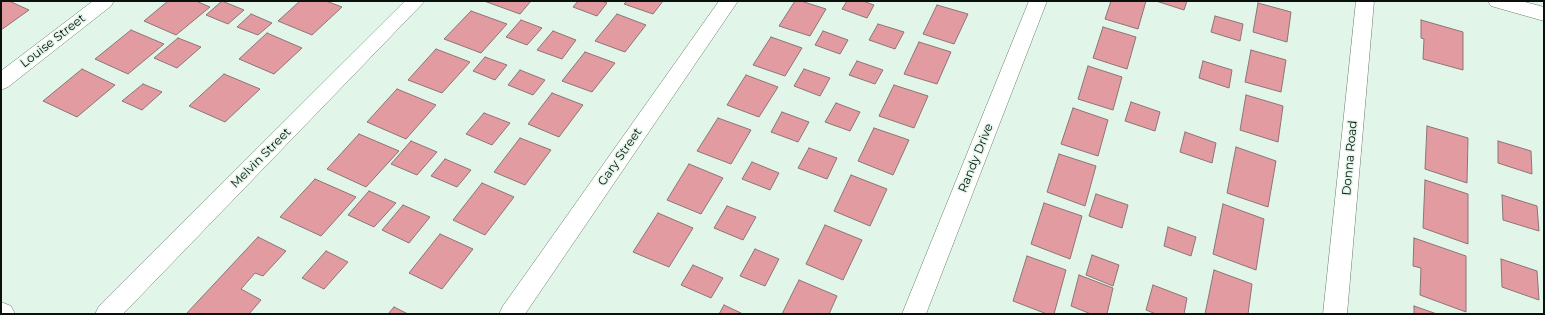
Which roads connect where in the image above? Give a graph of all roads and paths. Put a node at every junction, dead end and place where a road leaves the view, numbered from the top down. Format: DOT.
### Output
graph roads {
  1 [pos="105,1"];
  2 [pos="416,1"];
  3 [pos="729,1"];
  4 [pos="1038,1"];
  5 [pos="1365,1"];
  6 [pos="1497,1"];
  7 [pos="1544,14"];
  8 [pos="1,82"];
  9 [pos="107,314"];
  10 [pos="511,314"];
  11 [pos="914,314"];
  12 [pos="1335,314"];
  1 -- 8 [label="street, Louise Street"];
  2 -- 9 [label="street, Melvin Street"];
  3 -- 10 [label="street, Gary Street"];
  4 -- 11 [label="street, Randy Drive"];
  5 -- 12 [label="street, Donna Road"];
  6 -- 7 [label="street"];
}
